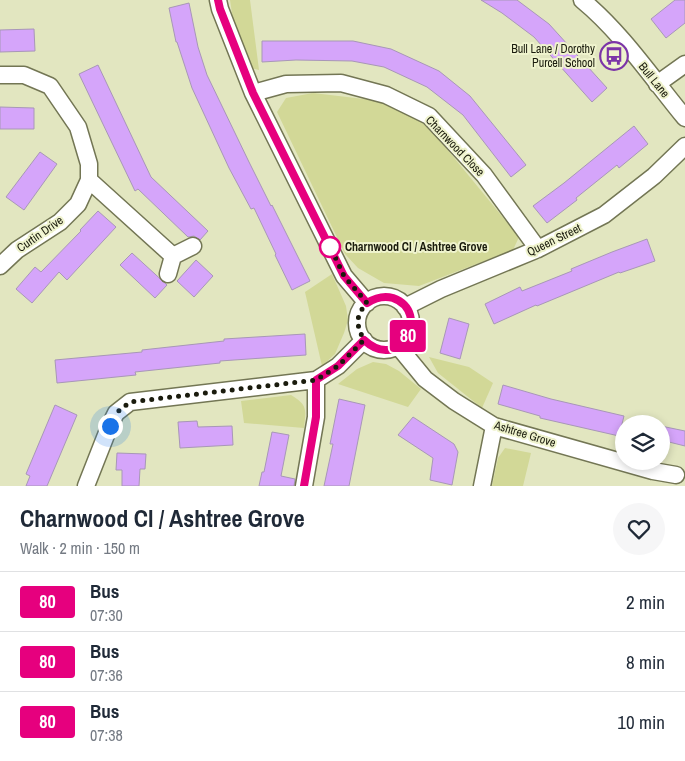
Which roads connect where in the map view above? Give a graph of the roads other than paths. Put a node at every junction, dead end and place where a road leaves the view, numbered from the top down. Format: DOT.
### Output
graph roads {
  1 [pos="218,0"];
  2 [pos="582,0"];
  3 [pos="685,64"];
  4 [pos="0,75"];
  5 [pos="658,84"];
  6 [pos="253,93"];
  7 [pos="685,118"];
  8 [pos="685,146"];
  9 [pos="89,180"];
  10 [pos="192,246"];
  11 [pos="538,249"];
  12 [pos="173,256"];
  13 [pos="0,266"];
  14 [pos="168,274"];
  15 [pos="367,303"];
  16 [pos="405,307"];
  17 [pos="364,340"];
  18 [pos="398,346"];
  19 [pos="316,380"];
  20 [pos="494,426"];
  21 [pos="676,475"];
  22 [pos="86,486"];
  23 [pos="304,486"];
  24 [pos="482,486"];
  1 -- 6 [label="street"];
  2 -- 5 [label="street, Bull Lane"];
  3 -- 5 [label="street"];
  4 -- 9 [label="street"];
  5 -- 7 [label="street, Bull Lane"];
  6 -- 11 [label="street, Charnwood Close"];
  6 -- 15 [label="street"];
  8 -- 11 [label="street, Queen Street"];
  9 -- 12 [label="street"];
  9 -- 13 [label="street, Curtin Drive"];
  10 -- 12 [label="street"];
  11 -- 16 [label="street, Queen Street"];
  12 -- 14 [label="street"];
  15 -- 16 [label="street"];
  15 -- 17 [label="street"];
  16 -- 18 [label="street"];
  17 -- 18 [label="street"];
  17 -- 19 [label="street"];
  18 -- 20 [label="street, Ashtree Grove"];
  19 -- 22 [label="street"];
  19 -- 23 [label="street"];
  20 -- 21 [label="street, Ashtree Grove"];
  20 -- 24 [label="street"];
}
